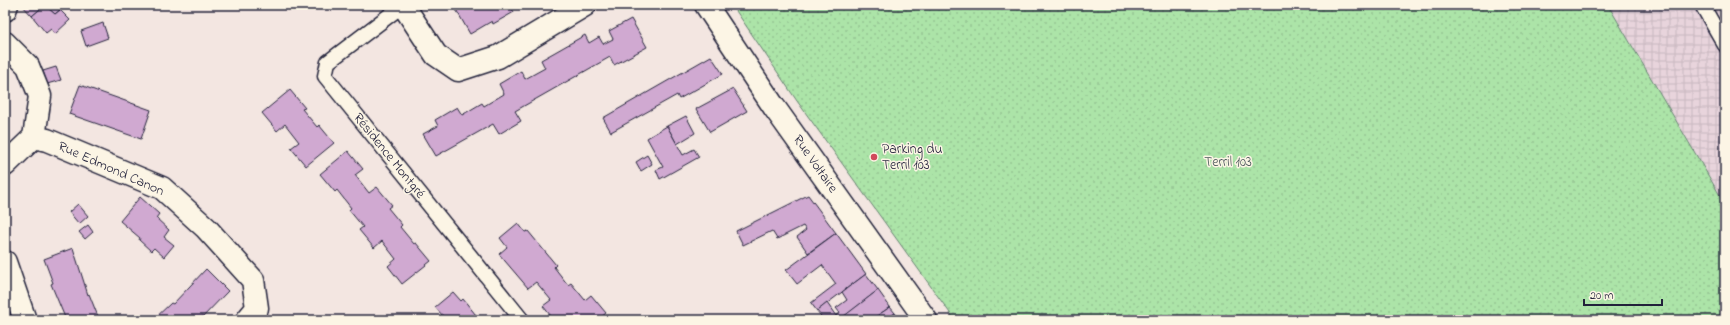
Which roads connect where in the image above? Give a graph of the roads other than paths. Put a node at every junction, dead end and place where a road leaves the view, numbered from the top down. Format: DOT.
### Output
graph roads {
  1 [pos="7,5"];
  2 [pos="403,5"];
  3 [pos="585,5"];
  4 [pos="706,5"];
  5 [pos="1702,5"];
  6 [pos="5,10"];
  7 [pos="1720,26"];
  8 [pos="5,43"];
  9 [pos="1725,45"];
  10 [pos="34,137"];
  11 [pos="5,165"];
  12 [pos="5,262"];
  13 [pos="25,320"];
  14 [pos="247,320"];
  15 [pos="522,320"];
  16 [pos="926,320"];
  1 -- 6 [label="street"];
  2 -- 3 [label="street, Résidence Montgré"];
  2 -- 15 [label="lane, Résidence Montgré"];
  4 -- 16 [label="street, Rue Voltaire"];
  5 -- 7 [label="lane"];
  7 -- 9 [label="lane"];
  8 -- 10 [label="street"];
  10 -- 11 [label="street"];
  10 -- 14 [label="street, Rue Edmond Canon"];
  12 -- 13 [label="street"];
}
